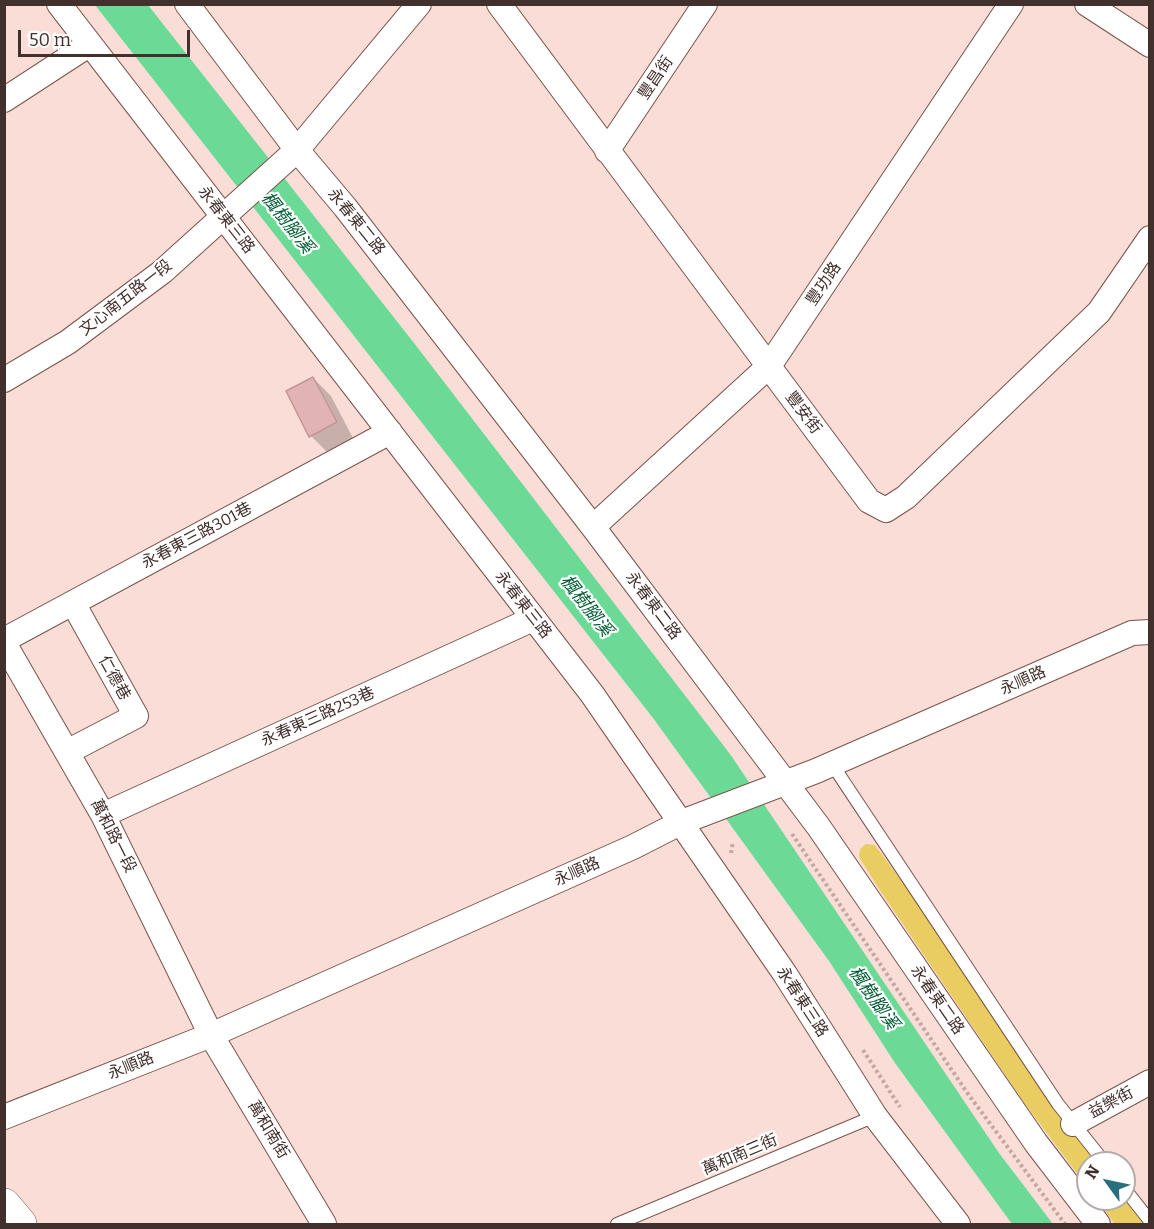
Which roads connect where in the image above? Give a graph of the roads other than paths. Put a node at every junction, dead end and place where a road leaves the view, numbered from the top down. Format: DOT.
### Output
graph roads {
  1 [pos="59,4"];
  2 [pos="187,4"];
  3 [pos="419,4"];
  4 [pos="499,4"];
  5 [pos="705,4"];
  6 [pos="1011,4"];
  7 [pos="1087,4"];
  8 [pos="90,44"];
  9 [pos="1149,45"];
  10 [pos="4,100"];
  11 [pos="608,150"];
  12 [pos="293,154"];
  13 [pos="230,209"];
  14 [pos="1149,238"];
  15 [pos="768,366"];
  16 [pos="4,380"];
  17 [pos="390,432"];
  18 [pos="593,526"];
  19 [pos="73,603"];
  20 [pos="1149,614"];
  21 [pos="533,619"];
  22 [pos="1141,632"];
  23 [pos="4,641"];
  24 [pos="67,752"];
  25 [pos="832,764"];
  26 [pos="785,783"];
  27 [pos="103,815"];
  28 [pos="682,822"];
  29 [pos="212,1035"];
  30 [pos="1149,1082"];
  31 [pos="875,1116"];
  32 [pos="4,1117"];
  33 [pos="1073,1124"];
  34 [pos="1095,1151"];
  35 [pos="1136,1204"];
  36 [pos="4,1205"];
  37 [pos="1149,1221"];
  38 [pos="20,1224"];
  39 [pos="324,1224"];
  40 [pos="617,1224"];
  41 [pos="958,1224"];
  42 [pos="1098,1224"];
  1 -- 8 [label="street, 永春東三路"];
  2 -- 12 [label="street, 永春東二路"];
  3 -- 12 [label="street"];
  4 -- 11 [label="street, 豐安街"];
  5 -- 11 [label="street, 豐昌街"];
  6 -- 15 [label="street, 豐功路"];
  7 -- 9 [label="street"];
  8 -- 10 [label="street"];
  8 -- 13 [label="street, 永春東三路"];
  11 -- 15 [label="street, 豐安街"];
  12 -- 13 [label="street, 文心南五路一段"];
  12 -- 18 [label="street, 永春東二路"];
  13 -- 16 [label="street, 文心南五路一段"];
  13 -- 17 [label="street, 永春東三路"];
  14 -- 15 [label="street, 豐安街"];
  15 -- 18 [label="street, 豐功路"];
  17 -- 19 [label="street, 永春東三路301巷"];
  17 -- 21 [label="street, 永春東三路"];
  18 -- 26 [label="street, 永春東二路"];
  19 -- 23 [label="street, 永春東三路301巷"];
  19 -- 24 [label="street, 仁德巷"];
  20 -- 22 [label="street"];
  21 -- 27 [label="street, 永春東三路253巷"];
  21 -- 28 [label="street, 永春東三路"];
  22 -- 25 [label="street, 永順路"];
  23 -- 24 [label="street, 萬和路一段"];
  24 -- 27 [label="street, 萬和路一段"];
  25 -- 26 [label="street, 永順路"];
  25 -- 33 [label="lane"];
  26 -- 28 [label="street, 永順路"];
  26 -- 42 [label="street, 永春東二路"];
  27 -- 29 [label="street, 萬和路一段"];
  28 -- 29 [label="street, 永順路"];
  28 -- 31 [label="street, 永春東三路"];
  29 -- 32 [label="street, 永順路"];
  29 -- 39 [label="street, 萬和南街"];
  30 -- 33 [label="street, 益樂街"];
  31 -- 40 [label="lane, 萬和南三街"];
  31 -- 41 [label="street, 永春東三路"];
  33 -- 34 [label="lane"];
  35 -- 37 [label="lane"];
  36 -- 38 [label="main road"];
}
